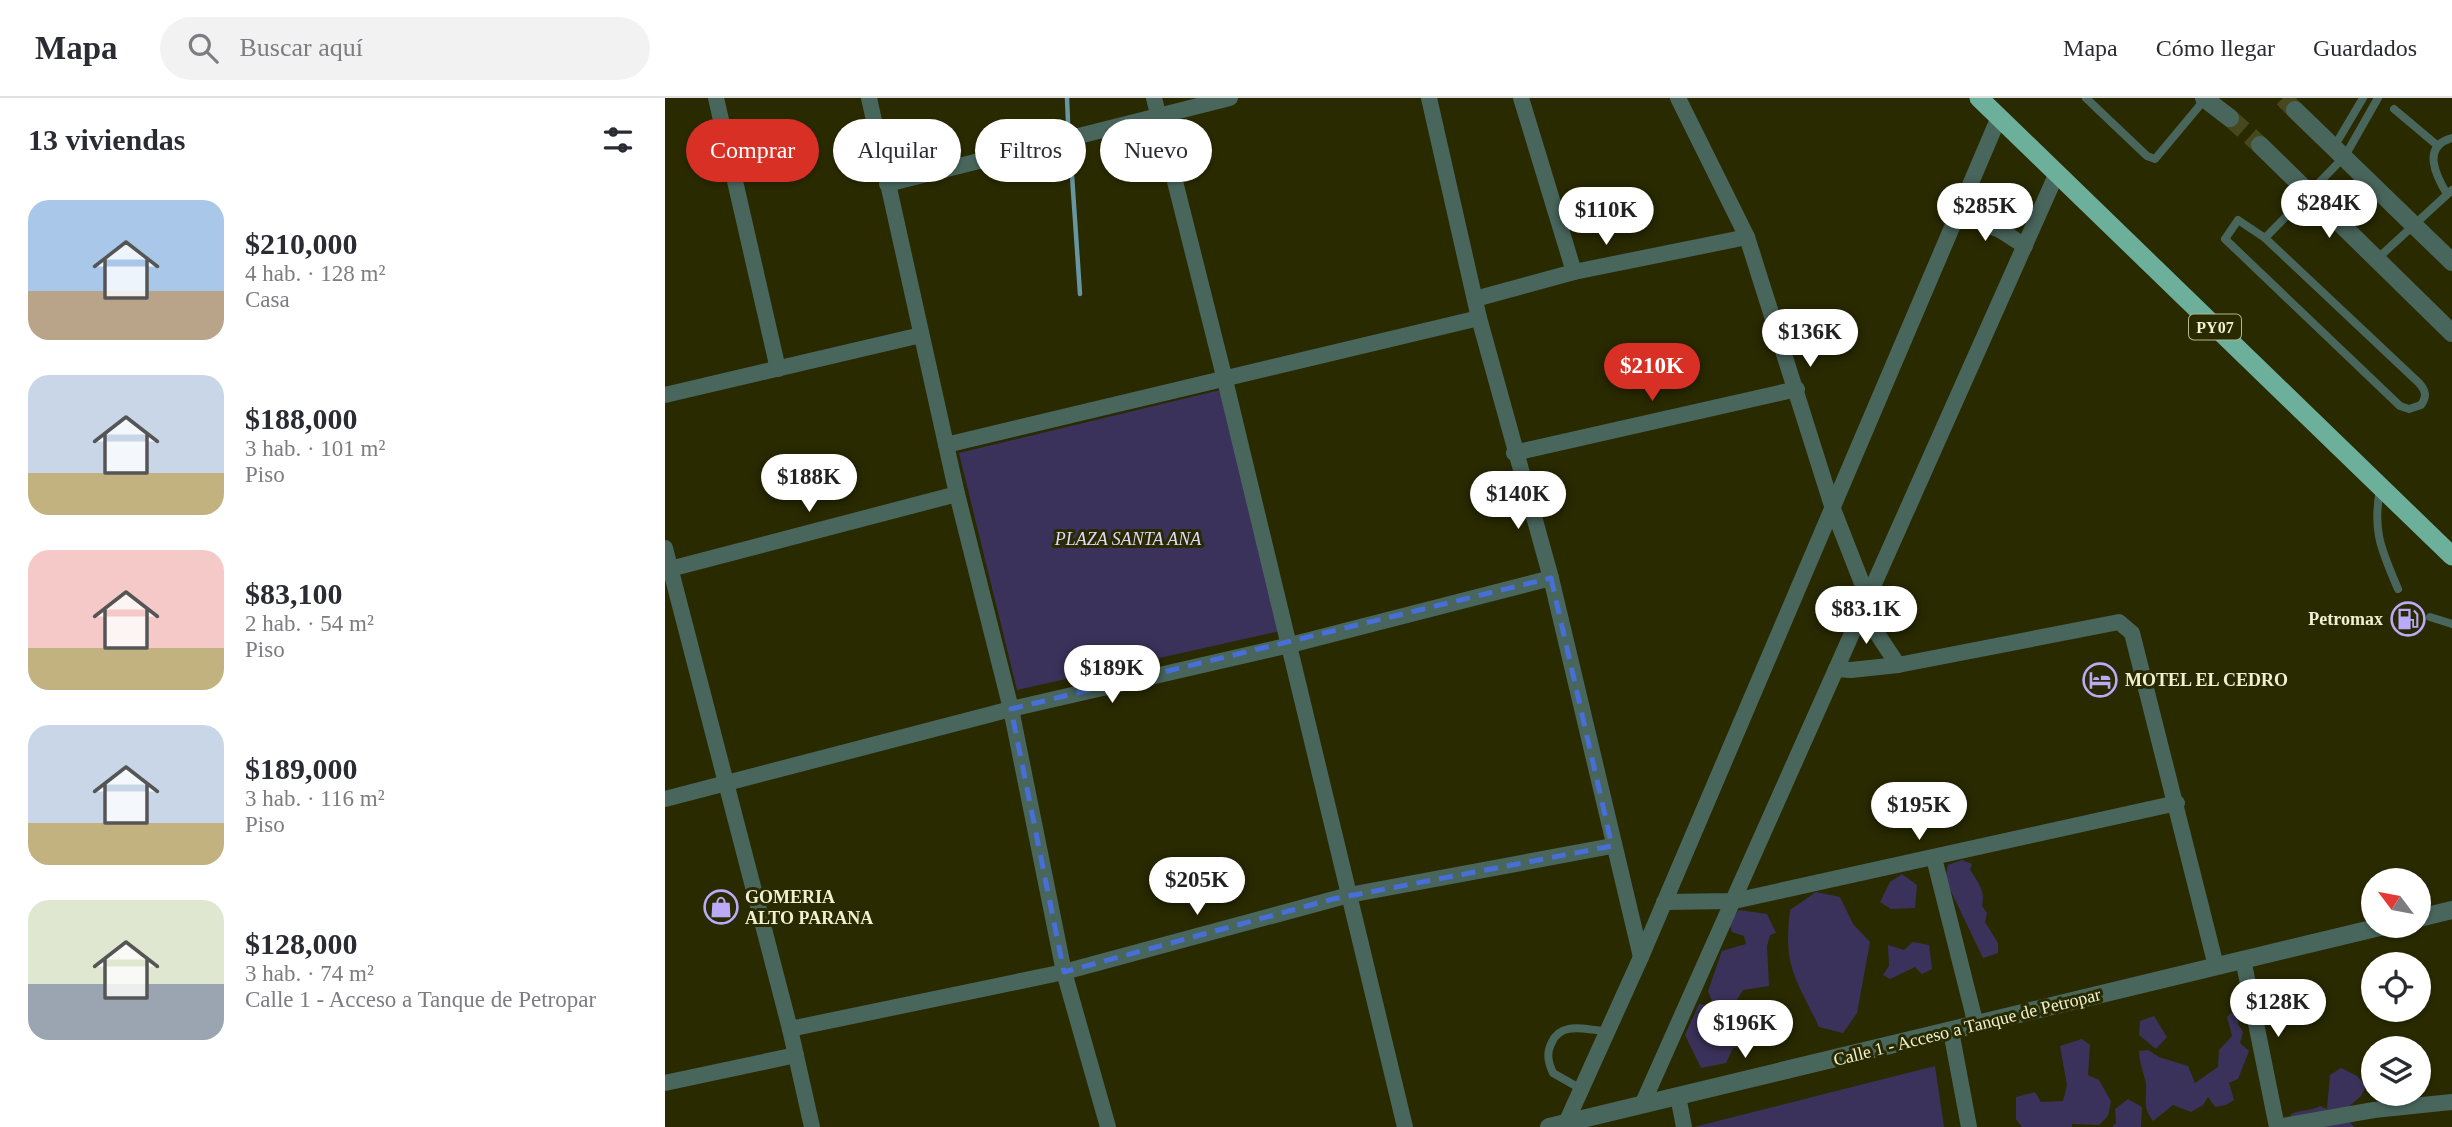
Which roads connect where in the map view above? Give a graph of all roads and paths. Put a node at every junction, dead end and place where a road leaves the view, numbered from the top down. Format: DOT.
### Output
graph roads {
  1 [pos="716,98"];
  2 [pos="869,98"];
  3 [pos="1230,98"];
  4 [pos="1429,98"];
  5 [pos="1521,98"];
  6 [pos="1678,98"];
  7 [pos="1979,98"];
  8 [pos="2086,98"];
  9 [pos="2205,98"];
  10 [pos="2363,98"];
  11 [pos="2378,98"];
  12 [pos="1156,106"];
  13 [pos="2394,109"];
  14 [pos="2295,110"];
  15 [pos="1999,117"];
  16 [pos="2229,118"];
  17 [pos="2452,138"];
  18 [pos="2260,145"];
  19 [pos="2438,146"];
  20 [pos="2339,152"];
  21 [pos="2057,173"];
  22 [pos="887,184"];
  23 [pos="2449,192"];
  24 [pos="2309,193"];
  25 [pos="1958,213"];
  26 [pos="2414,225"];
  27 [pos="1747,237"];
  28 [pos="2265,238"];
  29 [pos="2025,246"];
  30 [pos="2376,259"];
  31 [pos="2452,262"];
  32 [pos="1574,272"];
  33 [pos="1475,299"];
  34 [pos="1479,318"];
  35 [pos="2452,333"];
  36 [pos="921,335"];
  37 [pos="778,369"];
  38 [pos="1226,380"];
  39 [pos="1797,389"];
  40 [pos="665,396"];
  41 [pos="946,445"];
  42 [pos="1514,453"];
  43 [pos="2380,487"];
  44 [pos="957,494"];
  45 [pos="1833,509"];
  46 [pos="665,548"];
  47 [pos="2452,556"];
  48 [pos="670,569"];
  49 [pos="1551,578"];
  50 [pos="2399,589"];
  51 [pos="1867,596"];
  52 [pos="2430,617"];
  53 [pos="2452,624"];
  54 [pos="1290,645"];
  55 [pos="1898,665"];
  56 [pos="1836,669"];
  57 [pos="1011,709"];
  58 [pos="724,784"];
  59 [pos="665,799"];
  60 [pos="2177,803"];
  61 [pos="1612,846"];
  62 [pos="1934,858"];
  63 [pos="1349,895"];
  64 [pos="1734,901"];
  65 [pos="1664,902"];
  66 [pos="2452,910"];
  67 [pos="2431,915"];
  68 [pos="2361,932"];
  69 [pos="1641,957"];
  70 [pos="2243,959"];
  71 [pos="2216,966"];
  72 [pos="1064,972"];
  73 [pos="1976,1025"];
  74 [pos="790,1029"];
  75 [pos="1607,1031"];
  76 [pos="1951,1031"];
  77 [pos="796,1055"];
  78 [pos="665,1083"];
  79 [pos="1581,1089"];
  80 [pos="1678,1096"];
  81 [pos="2452,1102"];
  82 [pos="1642,1105"];
  83 [pos="1557,1125"];
  84 [pos="812,1127"];
  85 [pos="1108,1127"];
  86 [pos="1405,1127"];
  87 [pos="1684,1127"];
  88 [pos="1969,1127"];
  89 [pos="2277,1127"];
  1 -- 37 [label="street"];
  2 -- 22 [label="street"];
  3 -- 12 [label="street"];
  4 -- 33 [label="street"];
  5 -- 32 [label="street"];
  6 -- 27 [label="street"];
  7 -- 15 [label="highway, PY07"];
  8 -- 9 [label="lane"];
  9 -- 16 [label="street"];
  10 -- 20 [label="lane"];
  11 -- 20 [label="lane"];
  12 -- 22 [label="street"];
  12 -- 38 [label="street"];
  13 -- 19 [label="lane"];
  14 -- 20 [label="street"];
  15 -- 21 [label="highway, PY07"];
  15 -- 25 [label="street"];
  17 -- 19 [label="lane"];
  18 -- 24 [label="street"];
  19 -- 23 [label="lane"];
  20 -- 24 [label="lane"];
  20 -- 26 [label="street"];
  21 -- 29 [label="street"];
  21 -- 43 [label="highway, PY07"];
  22 -- 36 [label="street"];
  23 -- 26 [label="lane"];
  24 -- 28 [label="lane"];
  24 -- 30 [label="street"];
  25 -- 29 [label="street"];
  25 -- 45 [label="street"];
  26 -- 30 [label="lane"];
  26 -- 31 [label="street"];
  27 -- 32 [label="street"];
  27 -- 39 [label="street"];
  28 -- 28 [label="lane"];
  29 -- 51 [label="street"];
  30 -- 35 [label="street"];
  32 -- 33 [label="street"];
  33 -- 34 [label="street"];
  34 -- 38 [label="street"];
  34 -- 42 [label="street"];
  36 -- 37 [label="street"];
  36 -- 41 [label="street"];
  37 -- 40 [label="street"];
  38 -- 41 [label="street"];
  38 -- 54 [label="street"];
  39 -- 42 [label="street"];
  39 -- 45 [label="street"];
  41 -- 44 [label="street"];
  42 -- 49 [label="street"];
  43 -- 47 [label="highway, PY07"];
  43 -- 50 [label="lane"];
  44 -- 48 [label="street"];
  44 -- 57 [label="street"];
  45 -- 51 [label="street"];
  45 -- 65 [label="street"];
  46 -- 48 [label="street"];
  48 -- 58 [label="street"];
  49 -- 54 [label="street"];
  49 -- 61 [label="street"];
  51 -- 55 [label="street"];
  51 -- 56 [label="street"];
  52 -- 53 [label="lane"];
  54 -- 57 [label="street"];
  54 -- 63 [label="street"];
  55 -- 56 [label="street"];
  55 -- 60 [label="street"];
  56 -- 64 [label="street"];
  57 -- 58 [label="street"];
  57 -- 72 [label="street"];
  58 -- 59 [label="street"];
  58 -- 74 [label="street"];
  60 -- 62 [label="street"];
  60 -- 71 [label="street"];
  61 -- 63 [label="street"];
  61 -- 69 [label="street"];
  62 -- 64 [label="street"];
  62 -- 73 [label="street"];
  63 -- 72 [label="street"];
  63 -- 86 [label="street"];
  64 -- 65 [label="street"];
  64 -- 82 [label="street"];
  65 -- 69 [label="street"];
  66 -- 67 [label="street"];
  68 -- 70 [label="street, Calle 1 - Acceso a Tanque de Petropar"];
  69 -- 75 [label="street"];
  70 -- 71 [label="street, Calle 1 - Acceso a Tanque de Petropar"];
  70 -- 89 [label="street"];
  71 -- 73 [label="street, Calle 1 - Acceso a Tanque de Petropar"];
  72 -- 74 [label="street"];
  72 -- 85 [label="street"];
  73 -- 76 [label="street, Calle 1 - Acceso a Tanque de Petropar"];
  74 -- 77 [label="street"];
  75 -- 79 [label="street"];
  75 -- 79 [label="lane"];
  76 -- 80 [label="street, Calle 1 - Acceso a Tanque de Petropar"];
  76 -- 88 [label="street"];
  77 -- 78 [label="street"];
  77 -- 84 [label="street"];
  79 -- 83 [label="street"];
  80 -- 82 [label="street, Calle 1 - Acceso a Tanque de Petropar"];
  80 -- 87 [label="street"];
  81 -- 89 [label="street"];
  82 -- 83 [label="street, Calle 1 - Acceso a Tanque de Petropar"];
}
